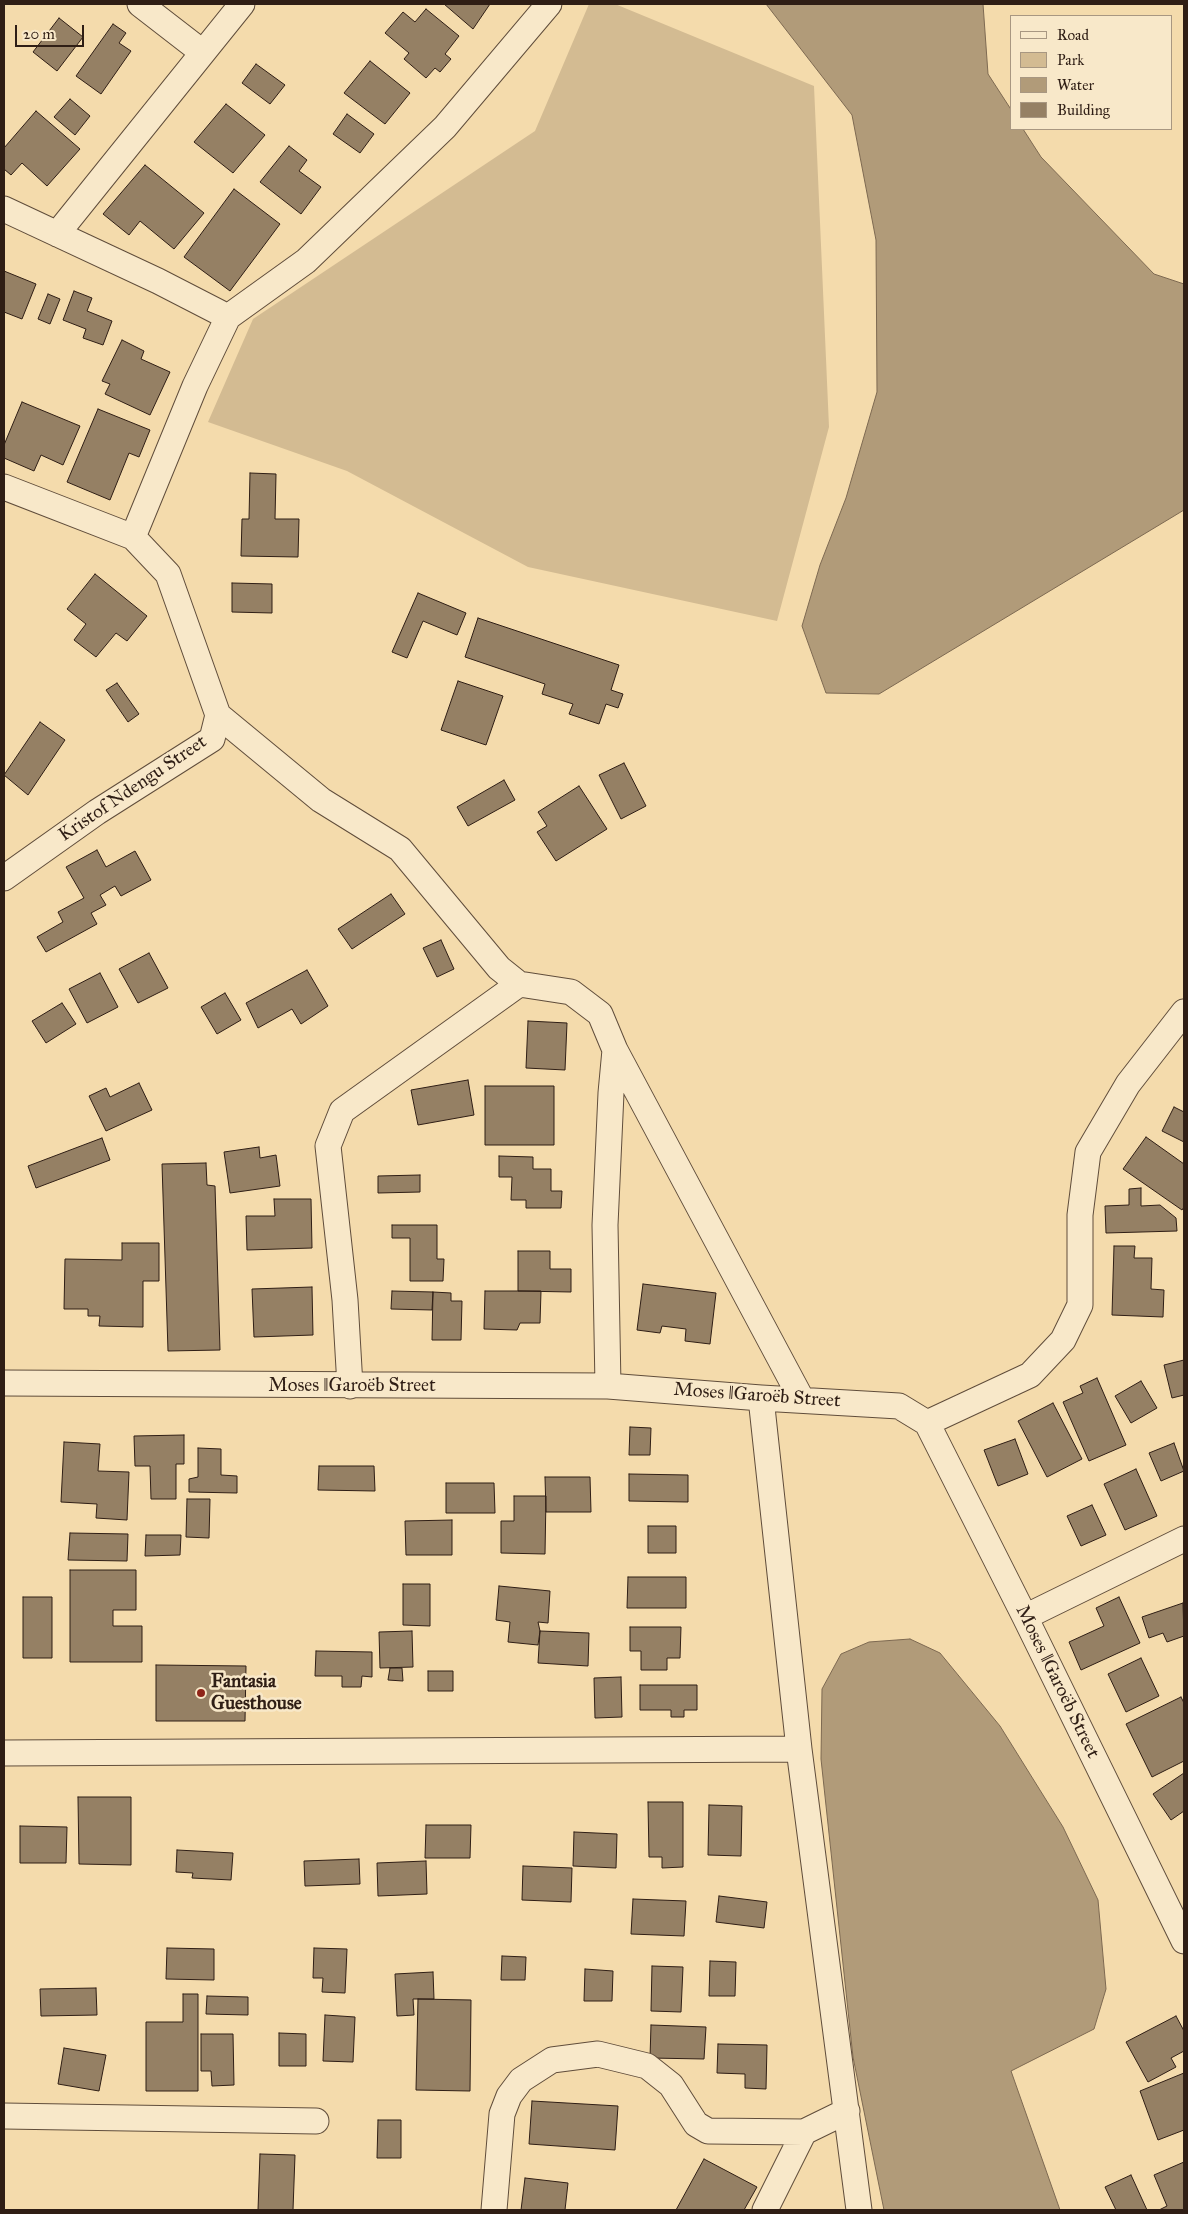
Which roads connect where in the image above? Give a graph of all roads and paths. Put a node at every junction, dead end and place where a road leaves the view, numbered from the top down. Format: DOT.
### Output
graph roads {
  1 [pos="140,4"];
  2 [pos="242,4"];
  3 [pos="549,4"];
  4 [pos="202,52"];
  5 [pos="4,209"];
  6 [pos="57,234"];
  7 [pos="228,318"];
  8 [pos="4,487"];
  9 [pos="133,536"];
  10 [pos="218,715"];
  11 [pos="4,878"];
  12 [pos="519,984"];
  13 [pos="1184,1012"];
  14 [pos="615,1050"];
  15 [pos="4,1383"];
  16 [pos="350,1386"];
  17 [pos="608,1386"];
  18 [pos="761,1398"];
  19 [pos="802,1400"];
  20 [pos="926,1422"];
  21 [pos="1184,1539"];
  22 [pos="1025,1617"];
  23 [pos="799,1749"];
  24 [pos="4,1753"];
  25 [pos="1184,1941"];
  26 [pos="847,2111"];
  27 [pos="4,2116"];
  28 [pos="316,2121"];
  29 [pos="804,2132"];
  30 [pos="494,2210"];
  31 [pos="765,2210"];
  32 [pos="859,2210"];
  1 -- 4 [label="street"];
  2 -- 4 [label="street"];
  3 -- 7 [label="street"];
  4 -- 6 [label="street"];
  5 -- 6 [label="street"];
  6 -- 7 [label="street"];
  7 -- 9 [label="street"];
  8 -- 9 [label="street, Kristof Ndengu Street"];
  9 -- 10 [label="street, Kristof Ndengu Street"];
  10 -- 11 [label="street, Kristof Ndengu Street"];
  10 -- 12 [label="street"];
  12 -- 14 [label="street"];
  12 -- 16 [label="street"];
  13 -- 20 [label="street"];
  14 -- 17 [label="street"];
  14 -- 19 [label="street"];
  15 -- 16 [label="street, Moses ǁGaroëb Street"];
  16 -- 17 [label="street, Moses ǁGaroëb Street"];
  17 -- 18 [label="street, Moses ǁGaroëb Street"];
  18 -- 19 [label="street, Moses ǁGaroëb Street"];
  18 -- 23 [label="street"];
  19 -- 20 [label="street, Moses ǁGaroëb Street"];
  20 -- 22 [label="street, Moses ǁGaroëb Street"];
  21 -- 22 [label="street"];
  22 -- 25 [label="street, Moses ǁGaroëb Street"];
  23 -- 24 [label="street"];
  23 -- 26 [label="street"];
  26 -- 29 [label="street"];
  26 -- 32 [label="street"];
  27 -- 28 [label="street"];
  29 -- 30 [label="street"];
  29 -- 31 [label="street"];
}
